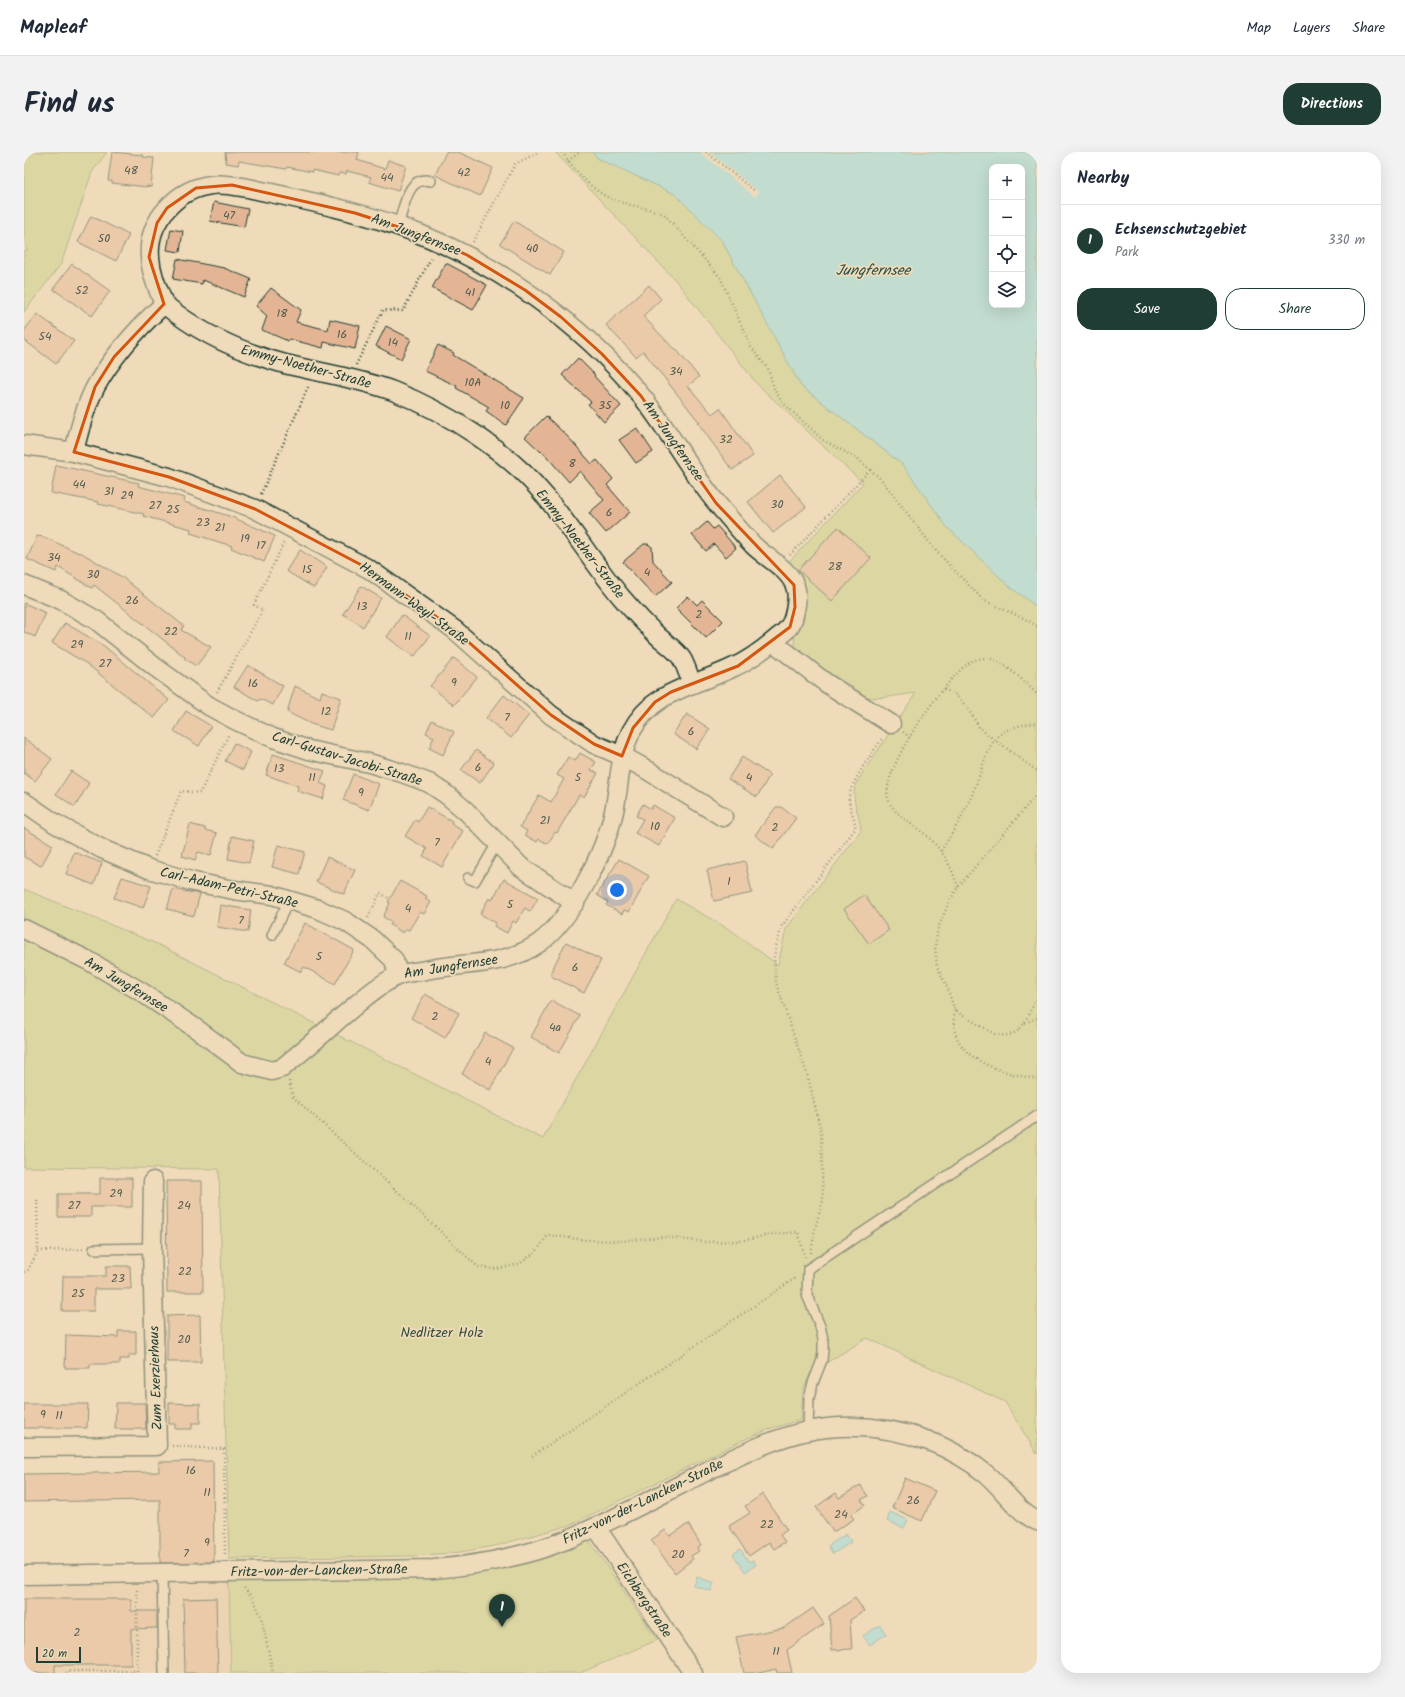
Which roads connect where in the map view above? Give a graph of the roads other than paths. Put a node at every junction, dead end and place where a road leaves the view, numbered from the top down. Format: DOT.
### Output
graph roads {
  1 [pos="431,181"];
  2 [pos="398,226"];
  3 [pos="164,304"];
  4 [pos="24,445"];
  5 [pos="74,452"];
  6 [pos="24,585"];
  7 [pos="773,642"];
  8 [pos="692,684"];
  9 [pos="891,724"];
  10 [pos="622,756"];
  11 [pos="24,802"];
  12 [pos="722,817"];
  13 [pos="496,843"];
  14 [pos="468,878"];
  15 [pos="290,900"];
  16 [pos="575,903"];
  17 [pos="24,929"];
  18 [pos="272,935"];
  19 [pos="398,975"];
  20 [pos="1037,1116"];
  21 [pos="153,1181"];
  22 [pos="152,1248"];
  23 [pos="94,1249"];
  24 [pos="808,1431"];
  25 [pos="24,1447"];
  26 [pos="1037,1521"];
  27 [pos="596,1527"];
  28 [pos="162,1573"];
  29 [pos="24,1575"];
  30 [pos="164,1673"];
  31 [pos="693,1673"];
  1 -- 2 [label="lane"];
  2 -- 3 [label="street, Am Jungfernsee"];
  2 -- 7 [label="street, Am Jungfernsee"];
  3 -- 5 [label="street"];
  3 -- 8 [label="street, Emmy-Noether-Straße"];
  4 -- 5 [label="street"];
  5 -- 10 [label="street, Hermann-Weyl-Straße"];
  6 -- 13 [label="street, Carl-Gustav-Jacobi-Straße"];
  7 -- 8 [label="street, Am Jungfernsee"];
  7 -- 9 [label="street"];
  8 -- 10 [label="street, Am Jungfernsee"];
  10 -- 12 [label="street, Hermann-Weyl-Straße"];
  10 -- 16 [label="street, Am Jungfernsee"];
  11 -- 15 [label="street, Carl-Adam-Petri-Straße"];
  13 -- 14 [label="lane"];
  13 -- 16 [label="street, Carl-Gustav-Jacobi-Straße"];
  15 -- 18 [label="lane"];
  15 -- 19 [label="street, Carl-Adam-Petri-Straße"];
  16 -- 19 [label="street, Am Jungfernsee"];
  17 -- 19 [label="street, Am Jungfernsee"];
  20 -- 24 [label="lane"];
  21 -- 22 [label="street, Zum Exerzierhaus"];
  22 -- 23 [label="lane"];
  22 -- 25 [label="street, Zum Exerzierhaus"];
  24 -- 26 [label="street, Fritz-von-der-Lancken-Straße"];
  24 -- 27 [label="street, Fritz-von-der-Lancken-Straße"];
  27 -- 28 [label="street, Fritz-von-der-Lancken-Straße"];
  27 -- 31 [label="street, Eichbergstraße"];
  28 -- 29 [label="street, Fritz-von-der-Lancken-Straße"];
  28 -- 30 [label="lane"];
}
